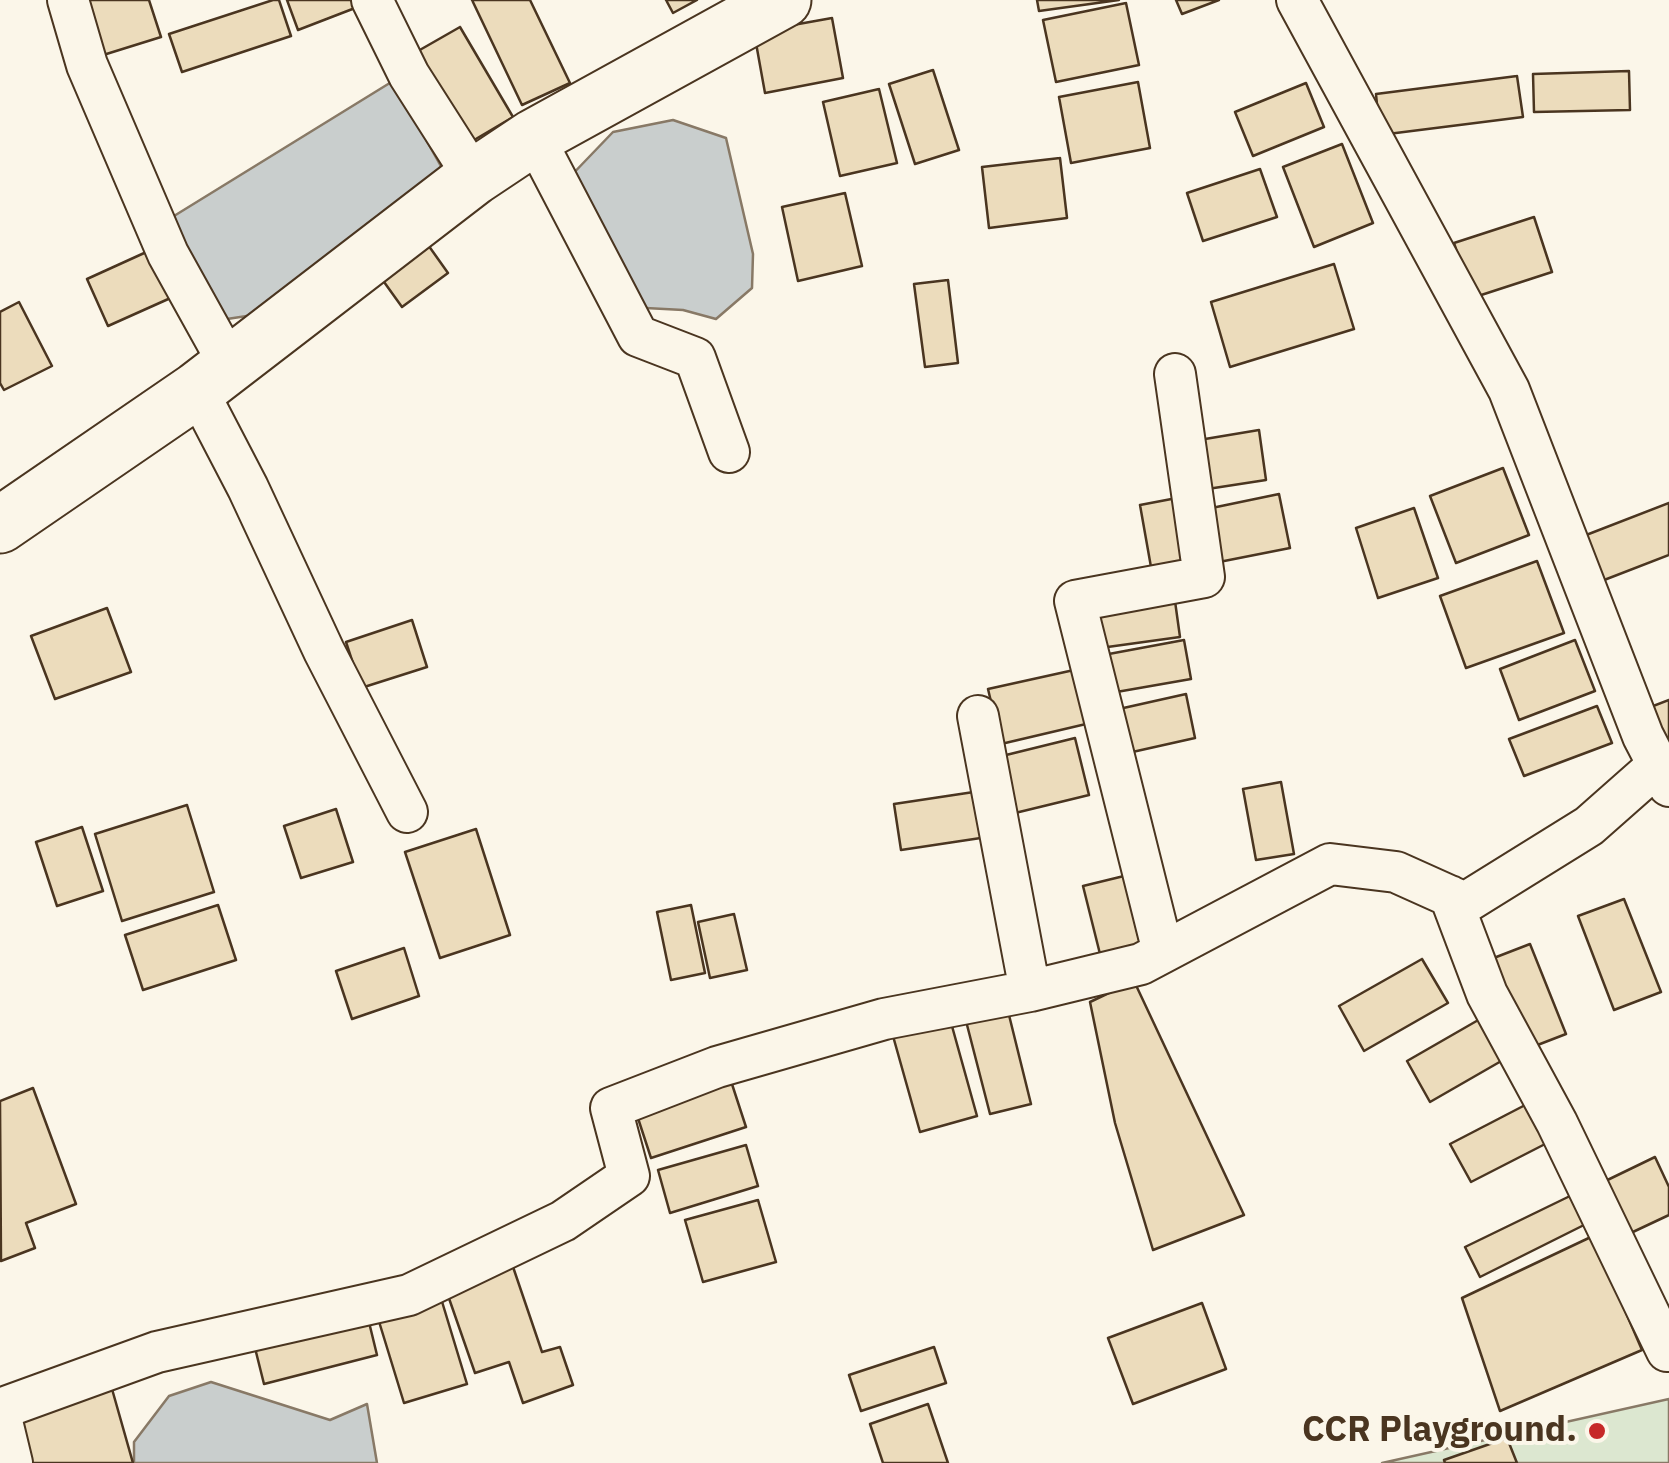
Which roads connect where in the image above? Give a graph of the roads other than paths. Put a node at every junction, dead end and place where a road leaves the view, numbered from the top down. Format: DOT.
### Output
graph roads {
  1 [pos="68,0"];
  2 [pos="372,0"];
  3 [pos="783,0"];
  4 [pos="1296,0"];
  5 [pos="534,137"];
  6 [pos="474,178"];
  7 [pos="1175,374"];
  8 [pos="213,377"];
  9 [pos="730,452"];
  10 [pos="0,525"];
  11 [pos="978,716"];
  12 [pos="1664,776"];
  13 [pos="407,812"];
  14 [pos="1450,896"];
  15 [pos="1163,952"];
  16 [pos="1030,991"];
  17 [pos="1667,1351"];
  18 [pos="0,1411"];
  19 [pos="12,1463"];
  1 -- 8 [label="street"];
  2 -- 6 [label="street"];
  3 -- 5 [label="street"];
  4 -- 12 [label="street"];
  5 -- 6 [label="street"];
  5 -- 9 [label="street"];
  6 -- 8 [label="street"];
  7 -- 15 [label="street"];
  8 -- 10 [label="street"];
  8 -- 13 [label="street"];
  11 -- 16 [label="street"];
  12 -- 14 [label="street"];
  14 -- 15 [label="street"];
  14 -- 17 [label="street"];
  15 -- 16 [label="street"];
  16 -- 18 [label="street"];
  18 -- 19 [label="street"];
}
